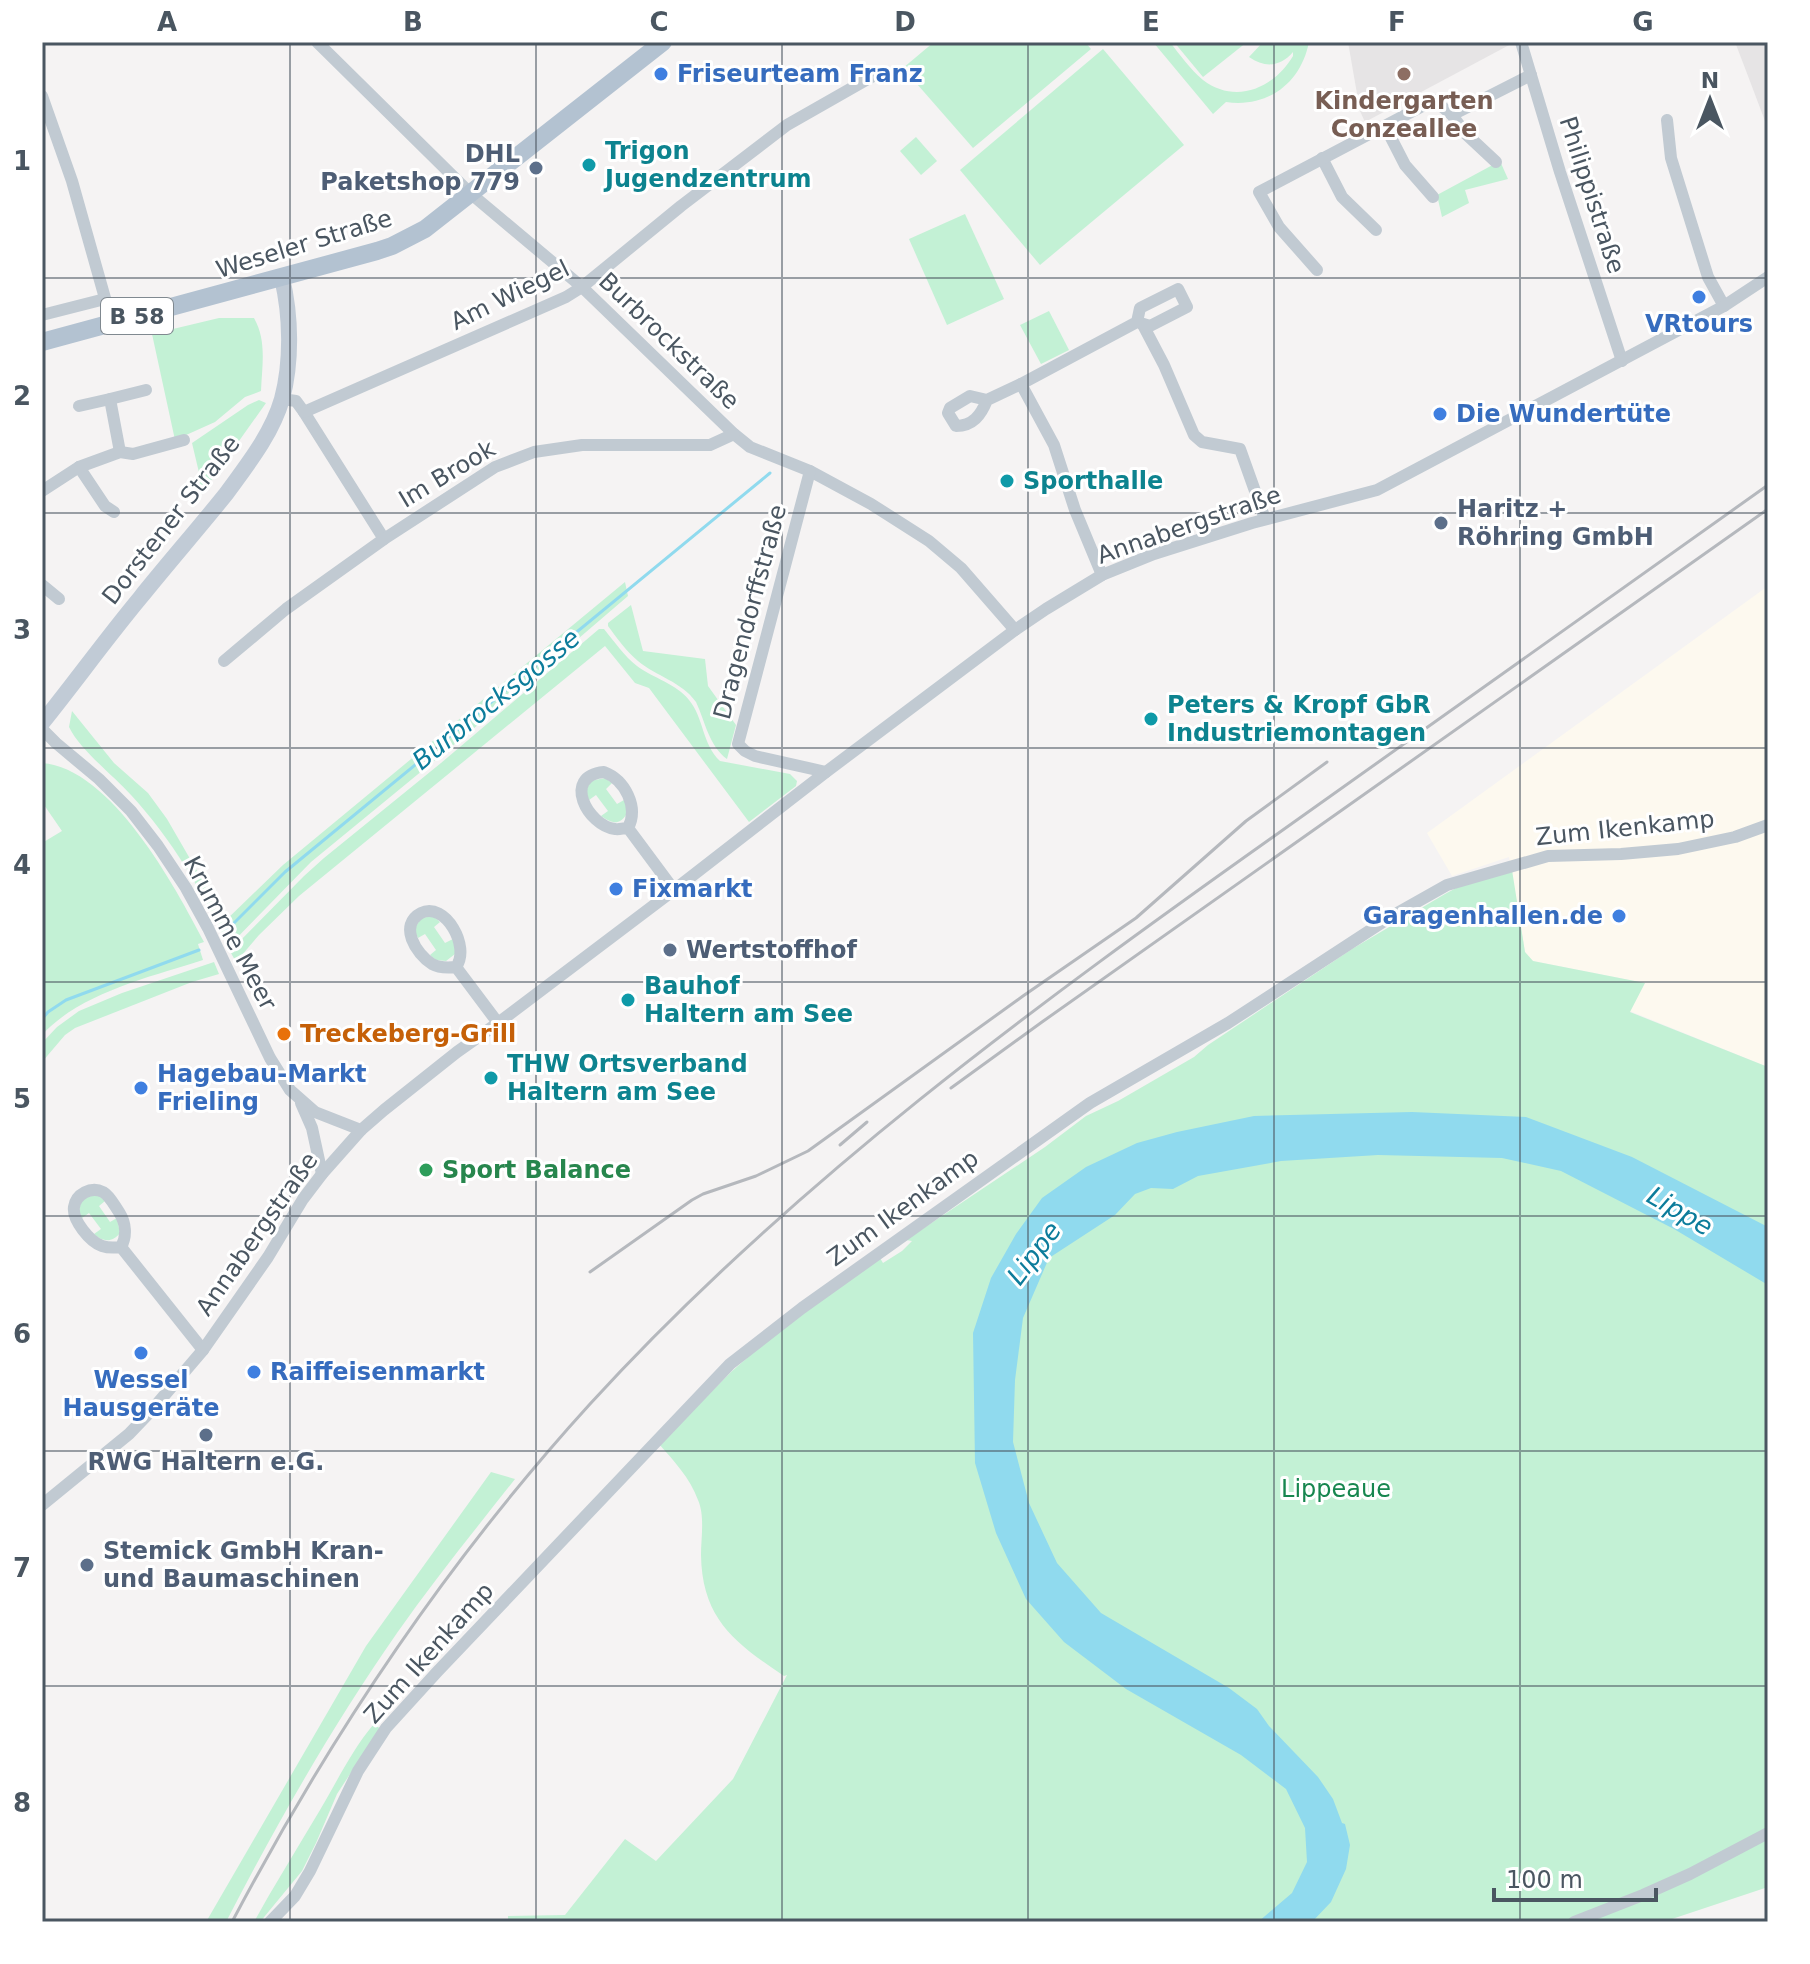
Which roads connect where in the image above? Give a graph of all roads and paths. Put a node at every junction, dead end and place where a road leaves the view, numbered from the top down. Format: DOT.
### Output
graph roads {
  1 [pos="317,42"];
  2 [pos="663,42"];
  3 [pos="1521,42"];
  4 [pos="1531,75"];
  5 [pos="873,76"];
  6 [pos="42,96"];
  7 [pos="1452,115"];
  8 [pos="1667,120"];
  9 [pos="1385,126"];
  10 [pos="1322,158"];
  11 [pos="1496,162"];
  12 [pos="470,193"];
  13 [pos="1433,197"];
  14 [pos="1376,230"];
  15 [pos="1317,270"];
  16 [pos="1768,277"];
  17 [pos="282,278"];
  18 [pos="582,287"];
  19 [pos="105,299"];
  20 [pos="1724,306"];
  21 [pos="42,315"];
  22 [pos="112,323"];
  23 [pos="42,342"];
  24 [pos="1622,361"];
  25 [pos="1021,384"];
  26 [pos="146,390"];
  27 [pos="110,399"];
  28 [pos="282,399"];
  29 [pos="987,400"];
  30 [pos="79,406"];
  31 [pos="304,412"];
  32 [pos="734,434"];
  33 [pos="184,440"];
  34 [pos="120,452"];
  35 [pos="79,467"];
  36 [pos="810,471"];
  37 [pos="42,491"];
  38 [pos="114,512"];
  39 [pos="1265,519"];
  40 [pos="384,539"];
  41 [pos="1102,575"];
  42 [pos="42,585"];
  43 [pos="59,599"];
  44 [pos="1015,630"];
  45 [pos="224,661"];
  46 [pos="42,726"];
  47 [pos="826,772"];
  48 [pos="1768,825"];
  49 [pos="628,828"];
  50 [pos="674,890"];
  51 [pos="456,967"];
  52 [pos="498,1023"];
  53 [pos="299,1100"];
  54 [pos="361,1130"];
  55 [pos="322,1174"];
  56 [pos="121,1247"];
  57 [pos="203,1350"];
  58 [pos="44,1499"];
  59 [pos="1768,1833"];
  60 [pos="270,1922"];
  61 [pos="1574,1922"];
  1 -- 12 [label="street, Burbrockstraße"];
  2 -- 12 [label="main road, Weseler Straße / B 58"];
  3 -- 4 [label="street, Philippistraße"];
  4 -- 7 [label="street"];
  4 -- 24 [label="street, Philippistraße"];
  5 -- 18 [label="street, Am Wiegel"];
  6 -- 19 [label="street"];
  7 -- 9 [label="street"];
  7 -- 11 [label="street"];
  8 -- 20 [label="street"];
  9 -- 10 [label="street"];
  9 -- 13 [label="street"];
  10 -- 14 [label="street"];
  10 -- 15 [label="street"];
  12 -- 17 [label="main road, Weseler Straße / B 58"];
  12 -- 18 [label="street, Burbrockstraße"];
  16 -- 20 [label="street, Annabergstraße"];
  17 -- 22 [label="main road, Weseler Straße / B 58"];
  17 -- 28 [label="main road, Dorstener Straße"];
  18 -- 31 [label="street, Am Wiegel"];
  18 -- 32 [label="street, Burbrockstraße"];
  19 -- 21 [label="street"];
  19 -- 22 [label="street"];
  20 -- 24 [label="street, Annabergstraße"];
  22 -- 23 [label="main road, Weseler Straße / B 58"];
  24 -- 39 [label="street, Annabergstraße"];
  25 -- 29 [label="street"];
  25 -- 39 [label="street"];
  25 -- 41 [label="street"];
  26 -- 27 [label="street"];
  27 -- 30 [label="street"];
  27 -- 34 [label="street"];
  28 -- 31 [label="street"];
  28 -- 46 [label="main road, Dorstener Straße"];
  31 -- 40 [label="street"];
  32 -- 36 [label="street, Burbrockstraße"];
  32 -- 40 [label="street, Im Brook"];
  33 -- 34 [label="street"];
  34 -- 35 [label="street"];
  35 -- 37 [label="street"];
  35 -- 38 [label="street"];
  36 -- 44 [label="street, Burbrockstraße"];
  36 -- 47 [label="street, Dragendorffstraße"];
  39 -- 41 [label="street, Annabergstraße"];
  40 -- 45 [label="street, Im Brook"];
  41 -- 44 [label="street, Annabergstraße"];
  42 -- 43 [label="street"];
  44 -- 47 [label="street, Annabergstraße"];
  46 -- 53 [label="street, Krumme Meer"];
  47 -- 50 [label="street, Annabergstraße"];
  48 -- 60 [label="street, Zum Ikenkamp"];
  49 -- 49 [label="street"];
  49 -- 50 [label="street"];
  50 -- 52 [label="street, Annabergstraße"];
  51 -- 51 [label="street"];
  51 -- 52 [label="street"];
  52 -- 54 [label="street, Annabergstraße"];
  53 -- 54 [label="street, Krumme Meer"];
  53 -- 55 [label="street, Krumme Meer"];
  54 -- 55 [label="street, Annabergstraße"];
  55 -- 57 [label="street, Annabergstraße"];
  56 -- 56 [label="street, Annabergstraße"];
  56 -- 57 [label="street, Annabergstraße"];
  57 -- 58 [label="street, Annabergstraße"];
  59 -- 61 [label="street"];
}
